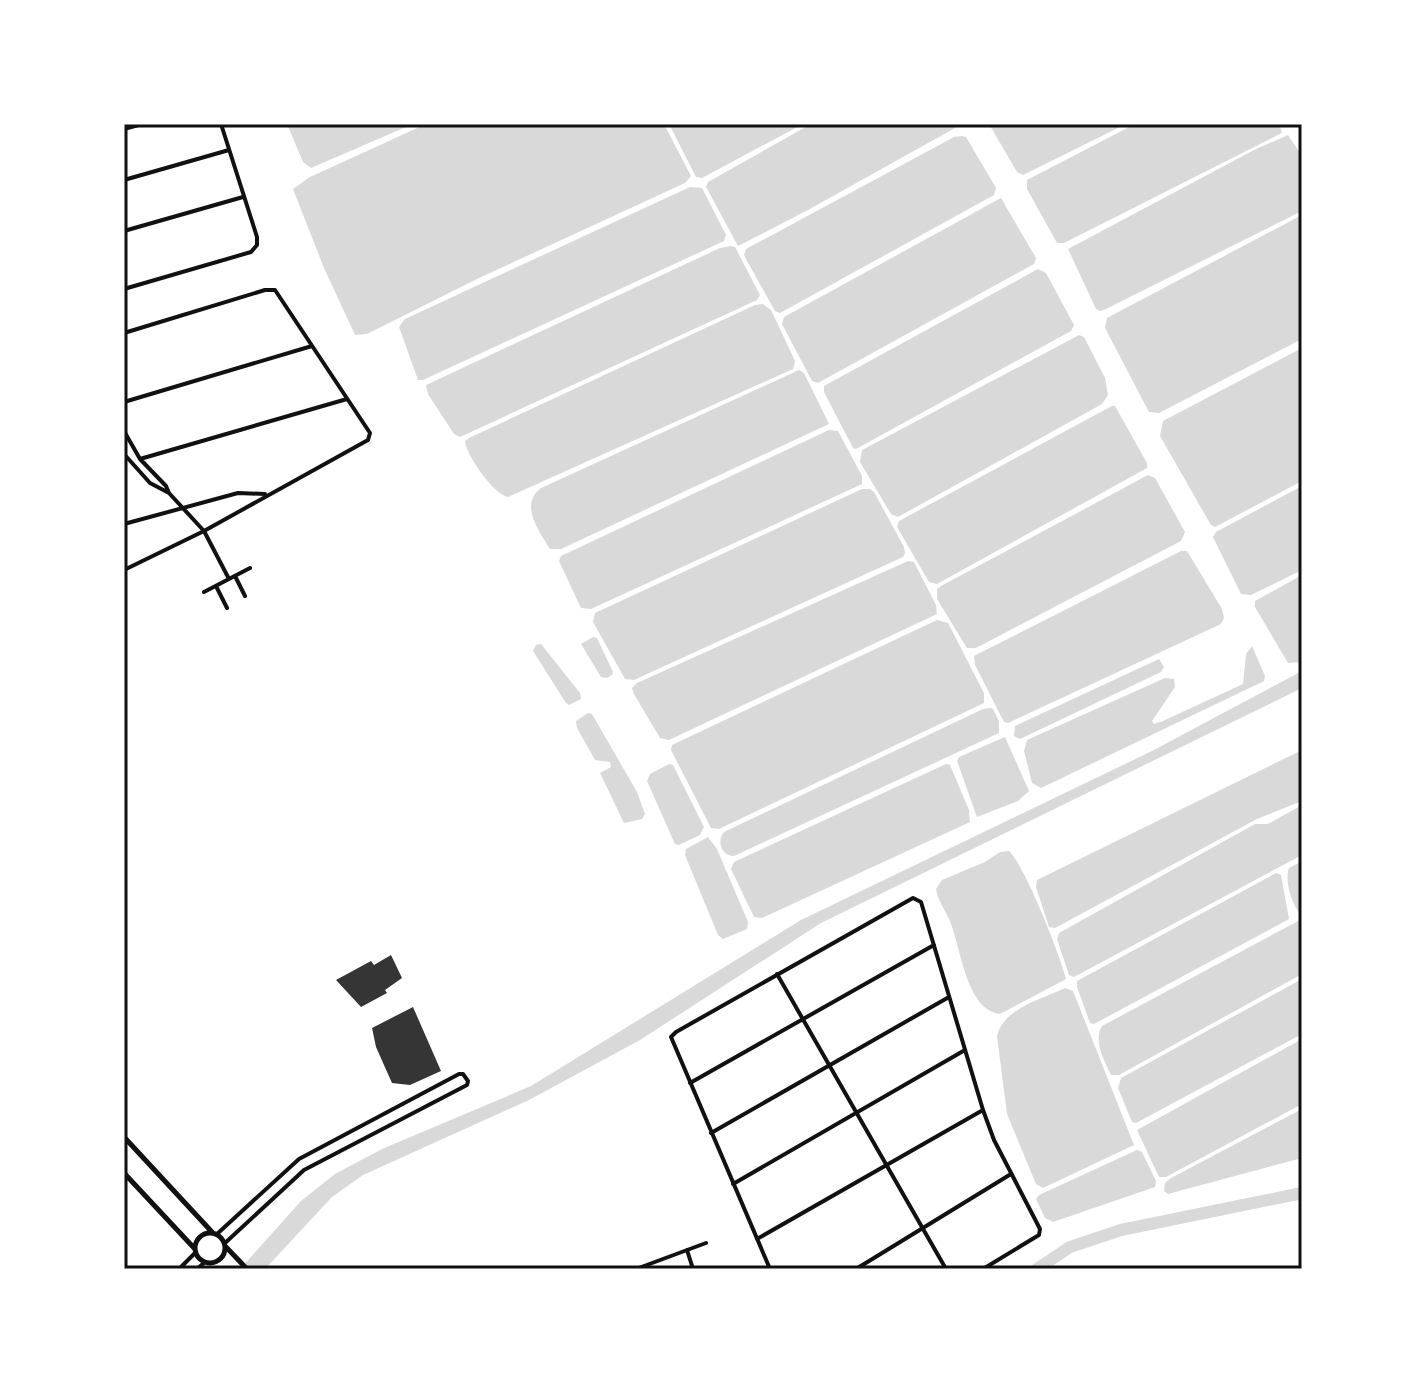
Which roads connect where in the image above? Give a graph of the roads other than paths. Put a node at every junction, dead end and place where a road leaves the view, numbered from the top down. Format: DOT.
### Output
graph roads {
  1 [pos="142,124"];
  2 [pos="221,124"];
  3 [pos="124,129"];
  4 [pos="229,150"];
  5 [pos="124,180"];
  6 [pos="243,197"];
  7 [pos="124,231"];
  8 [pos="124,289"];
  9 [pos="124,333"];
  10 [pos="312,346"];
  11 [pos="347,399"];
  12 [pos="124,402"];
  13 [pos="124,431"];
  14 [pos="124,454"];
  15 [pos="140,459"];
  16 [pos="126,462"];
  17 [pos="169,493"];
  18 [pos="267,494"];
  19 [pos="182,508"];
  20 [pos="124,524"];
  21 [pos="204,531"];
  22 [pos="250,568"];
  23 [pos="124,570"];
  24 [pos="232,577"];
  25 [pos="216,586"];
  26 [pos="204,592"];
  27 [pos="245,596"];
  28 [pos="227,608"];
  29 [pos="934,945"];
  30 [pos="777,974"];
  31 [pos="949,997"];
  32 [pos="803,1019"];
  33 [pos="965,1050"];
  34 [pos="829,1065"];
  35 [pos="690,1083"];
  36 [pos="983,1110"];
  37 [pos="857,1114"];
  38 [pos="710,1133"];
  39 [pos="345,1135"];
  40 [pos="124,1137"];
  41 [pos="351,1145"];
  42 [pos="886,1164"];
  43 [pos="124,1173"];
  44 [pos="1011,1174"];
  45 [pos="733,1184"];
  46 [pos="923,1229"];
  47 [pos="214,1233"];
  48 [pos="757,1239"];
  49 [pos="706,1243"];
  50 [pos="225,1245"];
  51 [pos="196,1250"];
  52 [pos="687,1250"];
  53 [pos="207,1262"];
  54 [pos="179,1269"];
  55 [pos="197,1269"];
  56 [pos="214,1269"];
  57 [pos="247,1269"];
  58 [pos="636,1269"];
  59 [pos="693,1269"];
  60 [pos="770,1269"];
  61 [pos="856,1269"];
  62 [pos="946,1269"];
  63 [pos="983,1269"];
  1 -- 3 [label="street"];
  2 -- 4 [label="street"];
  4 -- 5 [label="street"];
  4 -- 6 [label="street"];
  6 -- 7 [label="street"];
  6 -- 8 [label="street"];
  9 -- 10 [label="street"];
  10 -- 11 [label="street"];
  10 -- 12 [label="street"];
  11 -- 15 [label="street"];
  11 -- 18 [label="street"];
  13 -- 15 [label="street"];
  14 -- 16 [label="street"];
  15 -- 17 [label="street"];
  16 -- 17 [label="street"];
  17 -- 19 [label="street"];
  18 -- 19 [label="street"];
  18 -- 21 [label="street"];
  19 -- 20 [label="street"];
  19 -- 21 [label="street"];
  21 -- 23 [label="street"];
  21 -- 24 [label="street"];
  22 -- 24 [label="street"];
  24 -- 25 [label="street"];
  24 -- 27 [label="street"];
  25 -- 26 [label="street"];
  25 -- 28 [label="street"];
  29 -- 30 [label="street"];
  29 -- 31 [label="street"];
  29 -- 32 [label="street"];
  30 -- 32 [label="street"];
  30 -- 35 [label="street"];
  31 -- 33 [label="street"];
  31 -- 34 [label="street"];
  32 -- 34 [label="street"];
  32 -- 35 [label="street"];
  33 -- 36 [label="street"];
  33 -- 37 [label="street"];
  34 -- 37 [label="street"];
  34 -- 38 [label="street"];
  35 -- 38 [label="street"];
  36 -- 42 [label="street"];
  36 -- 44 [label="street"];
  37 -- 42 [label="street"];
  37 -- 45 [label="street"];
  38 -- 45 [label="street"];
  39 -- 41 [label="street"];
  39 -- 41 [label="street"];
  39 -- 47 [label="street"];
  40 -- 47 [label="street"];
  41 -- 50 [label="street"];
  42 -- 46 [label="street"];
  42 -- 48 [label="street"];
  43 -- 51 [label="street"];
  44 -- 46 [label="street"];
  44 -- 63 [label="street"];
  45 -- 48 [label="street"];
  46 -- 61 [label="street"];
  46 -- 62 [label="street"];
  47 -- 50 [label="street"];
  47 -- 51 [label="street"];
  48 -- 60 [label="street"];
  49 -- 52 [label="street"];
  50 -- 53 [label="street"];
  50 -- 57 [label="street"];
  51 -- 53 [label="street"];
  51 -- 54 [label="street"];
  52 -- 58 [label="street"];
  52 -- 59 [label="street"];
  53 -- 55 [label="street"];
  53 -- 56 [label="street"];
}
